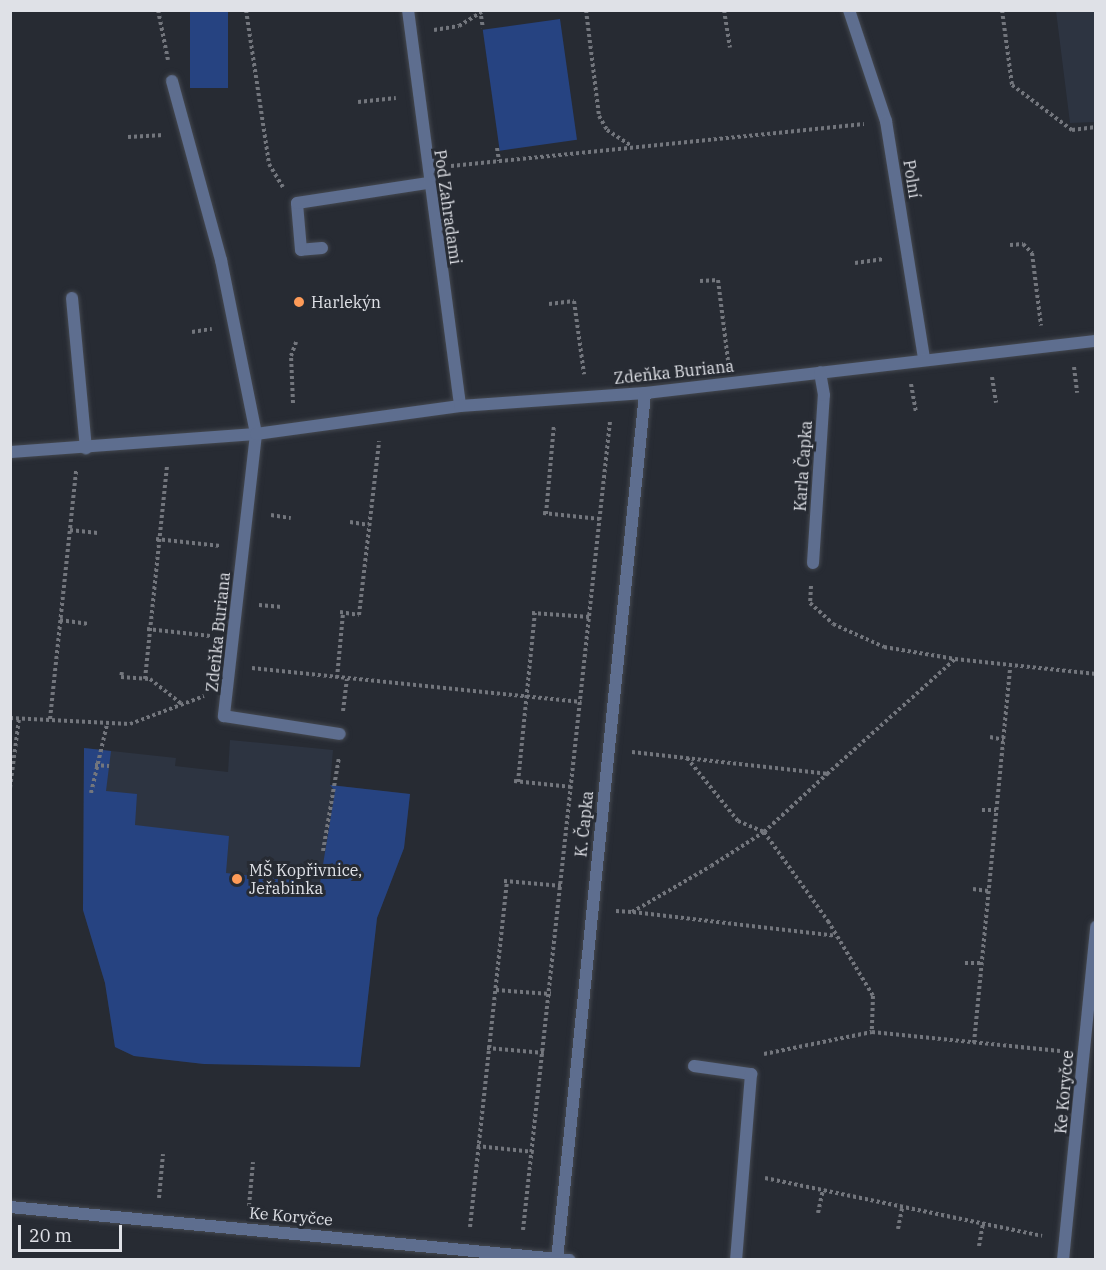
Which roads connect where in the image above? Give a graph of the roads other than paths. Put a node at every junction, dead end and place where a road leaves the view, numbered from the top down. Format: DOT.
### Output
graph roads {
  1 [pos="408,10"];
  2 [pos="849,10"];
  3 [pos="172,81"];
  4 [pos="428,183"];
  5 [pos="322,248"];
  6 [pos="72,298"];
  7 [pos="1095,341"];
  8 [pos="924,357"];
  9 [pos="819,372"];
  10 [pos="645,393"];
  11 [pos="460,406"];
  12 [pos="256,434"];
  13 [pos="86,448"];
  14 [pos="10,452"];
  15 [pos="813,563"];
  16 [pos="340,734"];
  17 [pos="1095,927"];
  18 [pos="694,1066"];
  19 [pos="10,1207"];
  20 [pos="561,1258"];
  21 [pos="736,1260"];
  22 [pos="1063,1260"];
  1 -- 4 [label="street, Pod Zahradami"];
  2 -- 8 [label="street, Polní"];
  3 -- 12 [label="street"];
  4 -- 5 [label="street"];
  4 -- 11 [label="street, Pod Zahradami"];
  6 -- 13 [label="street"];
  7 -- 8 [label="street, Zdeňka Buriana"];
  8 -- 9 [label="street, Zdeňka Buriana"];
  9 -- 10 [label="street, Zdeňka Buriana"];
  9 -- 15 [label="street, Karla Čapka"];
  10 -- 11 [label="street, Zdeňka Buriana"];
  10 -- 20 [label="street, K. Čapka"];
  11 -- 12 [label="street, Zdeňka Buriana"];
  12 -- 13 [label="street, Zdeňka Buriana"];
  12 -- 16 [label="street, Zdeňka Buriana"];
  13 -- 14 [label="street, Zdeňka Buriana"];
  17 -- 22 [label="street, Ke Koryčce"];
  18 -- 21 [label="street"];
  19 -- 20 [label="street, Ke Koryčce"];
}
